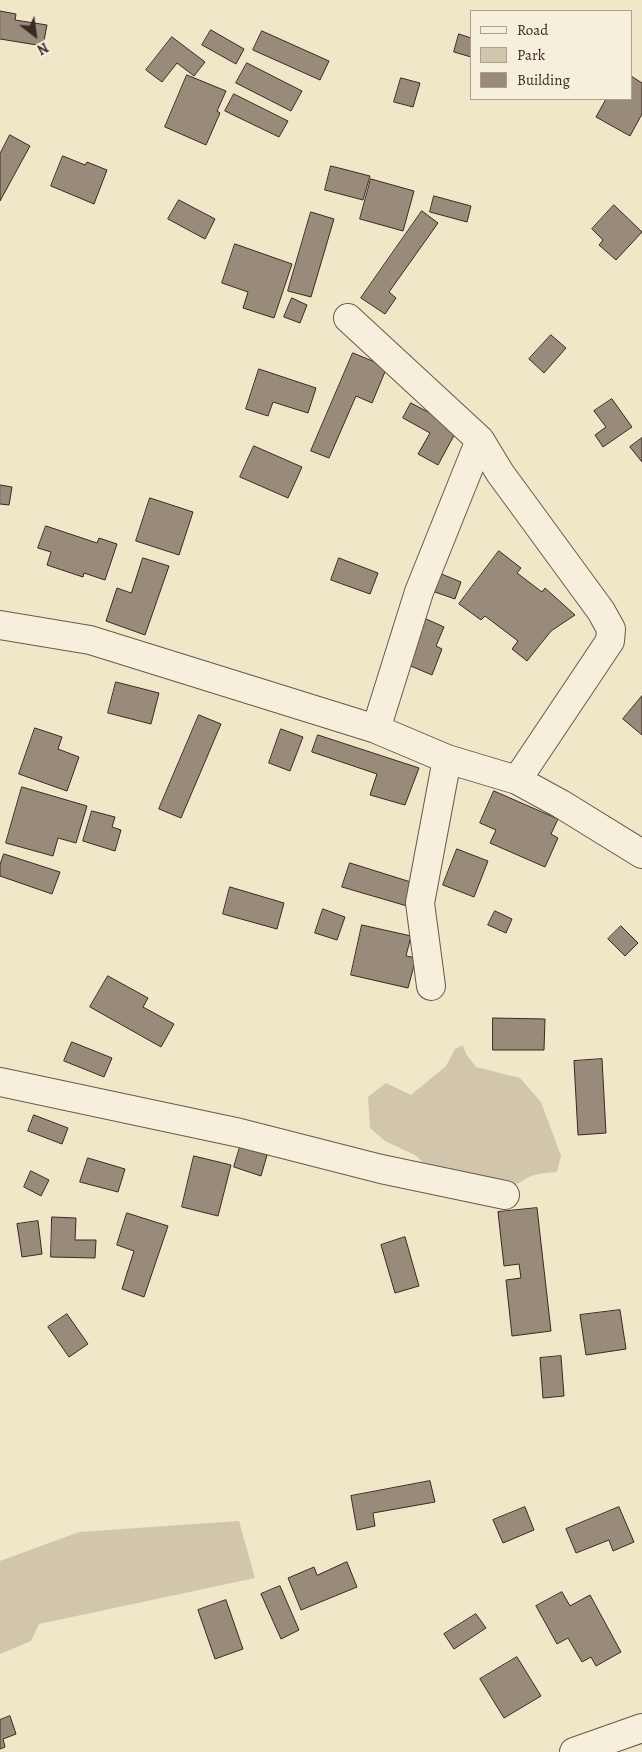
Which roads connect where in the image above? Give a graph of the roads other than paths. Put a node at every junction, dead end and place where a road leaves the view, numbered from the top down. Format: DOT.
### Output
graph roads {
  1 [pos="348,318"];
  2 [pos="480,440"];
  3 [pos="0,625"];
  4 [pos="376,729"];
  5 [pos="447,759"];
  6 [pos="517,780"];
  7 [pos="642,854"];
  8 [pos="431,986"];
  9 [pos="0,1082"];
  10 [pos="505,1195"];
  11 [pos="642,1728"];
  12 [pos="574,1752"];
  1 -- 2 [label="street"];
  2 -- 4 [label="street"];
  2 -- 6 [label="street"];
  3 -- 4 [label="street"];
  4 -- 5 [label="street"];
  5 -- 6 [label="street"];
  5 -- 8 [label="street"];
  6 -- 7 [label="street"];
  9 -- 10 [label="street"];
  11 -- 12 [label="street"];
}
